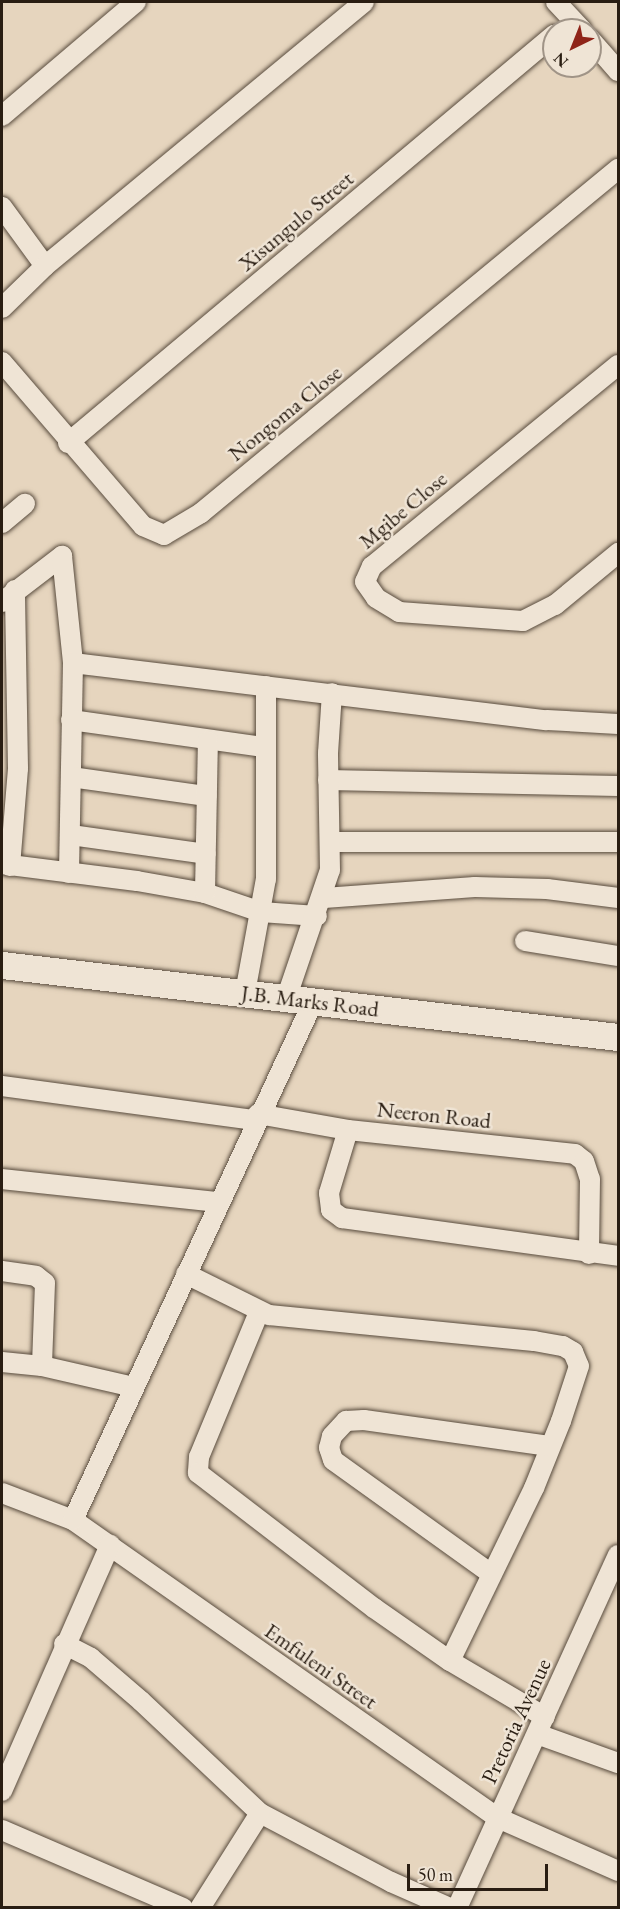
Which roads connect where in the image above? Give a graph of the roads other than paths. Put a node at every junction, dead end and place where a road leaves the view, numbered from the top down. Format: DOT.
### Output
graph roads {
  1 [pos="136,2"];
  2 [pos="364,2"];
  3 [pos="556,2"];
  4 [pos="567,18"];
  5 [pos="542,45"];
  6 [pos="602,52"];
  7 [pos="618,70"];
  8 [pos="2,116"];
  9 [pos="618,169"];
  10 [pos="2,207"];
  11 [pos="45,266"];
  12 [pos="2,308"];
  13 [pos="2,362"];
  14 [pos="618,365"];
  15 [pos="68,443"];
  16 [pos="25,504"];
  17 [pos="2,523"];
  18 [pos="618,553"];
  19 [pos="8,596"];
  20 [pos="73,663"];
  21 [pos="266,686"];
  22 [pos="332,693"];
  23 [pos="71,720"];
  24 [pos="618,724"];
  25 [pos="208,741"];
  26 [pos="264,747"];
  27 [pos="72,777"];
  28 [pos="328,780"];
  29 [pos="618,786"];
  30 [pos="207,796"];
  31 [pos="71,835"];
  32 [pos="332,842"];
  33 [pos="618,842"];
  34 [pos="206,854"];
  35 [pos="6,865"];
  36 [pos="69,873"];
  37 [pos="205,893"];
  38 [pos="324,898"];
  39 [pos="618,898"];
  40 [pos="261,912"];
  41 [pos="317,916"];
  42 [pos="525,941"];
  43 [pos="618,956"];
  44 [pos="2,965"];
  45 [pos="244,993"];
  46 [pos="286,999"];
  47 [pos="313,1002"];
  48 [pos="618,1037"];
  49 [pos="2,1086"];
  50 [pos="257,1117"];
  51 [pos="348,1130"];
  52 [pos="2,1179"];
  53 [pos="218,1202"];
  54 [pos="590,1254"];
  55 [pos="618,1256"];
  56 [pos="2,1271"];
  57 [pos="186,1274"];
  58 [pos="259,1312"];
  59 [pos="2,1362"];
  60 [pos="42,1366"];
  61 [pos="134,1387"];
  62 [pos="549,1446"];
  63 [pos="2,1493"];
  64 [pos="73,1520"];
  65 [pos="110,1545"];
  66 [pos="618,1555"];
  67 [pos="490,1573"];
  68 [pos="64,1644"];
  69 [pos="450,1660"];
  70 [pos="541,1725"];
  71 [pos="618,1763"];
  72 [pos="2,1791"];
  73 [pos="260,1813"];
  74 [pos="498,1818"];
  75 [pos="2,1830"];
  76 [pos="618,1871"];
  77 [pos="183,1908"];
  78 [pos="200,1908"];
  79 [pos="450,1908"];
  80 [pos="457,1908"];
  1 -- 8 [label="street"];
  2 -- 11 [label="street"];
  3 -- 4 [label="street"];
  5 -- 15 [label="street, Xisungulo Street"];
  6 -- 7 [label="street"];
  9 -- 15 [label="street, Nongoma Close"];
  10 -- 11 [label="street"];
  11 -- 12 [label="street"];
  13 -- 15 [label="street, Nongoma Close"];
  14 -- 18 [label="street, Mgibe Close"];
  16 -- 17 [label="street"];
  19 -- 20 [label="street"];
  19 -- 35 [label="street"];
  20 -- 21 [label="street"];
  20 -- 23 [label="street"];
  21 -- 22 [label="street"];
  21 -- 26 [label="street"];
  22 -- 24 [label="street"];
  22 -- 28 [label="street"];
  23 -- 25 [label="street"];
  23 -- 27 [label="street"];
  25 -- 26 [label="street"];
  25 -- 30 [label="street"];
  26 -- 40 [label="street"];
  27 -- 30 [label="street"];
  27 -- 31 [label="street"];
  28 -- 29 [label="street"];
  28 -- 32 [label="street"];
  30 -- 34 [label="street"];
  31 -- 34 [label="street"];
  31 -- 36 [label="street"];
  32 -- 33 [label="street"];
  32 -- 38 [label="street"];
  34 -- 37 [label="street"];
  35 -- 36 [label="street"];
  36 -- 37 [label="street"];
  37 -- 40 [label="street"];
  38 -- 39 [label="street"];
  38 -- 41 [label="street"];
  40 -- 41 [label="street"];
  40 -- 45 [label="street"];
  41 -- 46 [label="street"];
  42 -- 43 [label="street"];
  44 -- 45 [label="street, J.B. Marks Road"];
  45 -- 46 [label="street, J.B. Marks Road"];
  46 -- 47 [label="street, J.B. Marks Road"];
  47 -- 48 [label="street, J.B. Marks Road"];
  47 -- 50 [label="street"];
  49 -- 50 [label="street, Neeron Road"];
  50 -- 51 [label="street, Neeron Road"];
  50 -- 53 [label="street"];
  51 -- 54 [label="street, Neeron Road"];
  51 -- 54 [label="street"];
  52 -- 53 [label="street"];
  53 -- 57 [label="street"];
  54 -- 55 [label="street"];
  56 -- 60 [label="street"];
  57 -- 58 [label="street"];
  57 -- 61 [label="street"];
  58 -- 62 [label="street"];
  58 -- 69 [label="street"];
  59 -- 60 [label="street"];
  60 -- 61 [label="street"];
  61 -- 64 [label="street"];
  62 -- 67 [label="street"];
  62 -- 67 [label="street"];
  63 -- 64 [label="street, Emfuleni Street"];
  64 -- 65 [label="street, Emfuleni Street"];
  65 -- 68 [label="street"];
  65 -- 74 [label="street, Emfuleni Street"];
  66 -- 70 [label="street, Pretoria Avenue"];
  67 -- 69 [label="street"];
  68 -- 72 [label="street"];
  68 -- 73 [label="street"];
  69 -- 70 [label="street"];
  70 -- 71 [label="street"];
  70 -- 74 [label="street, Pretoria Avenue"];
  73 -- 78 [label="street"];
  73 -- 79 [label="street"];
  74 -- 76 [label="street, Emfuleni Street"];
  74 -- 80 [label="street, Pretoria Avenue"];
  75 -- 77 [label="street"];
}
